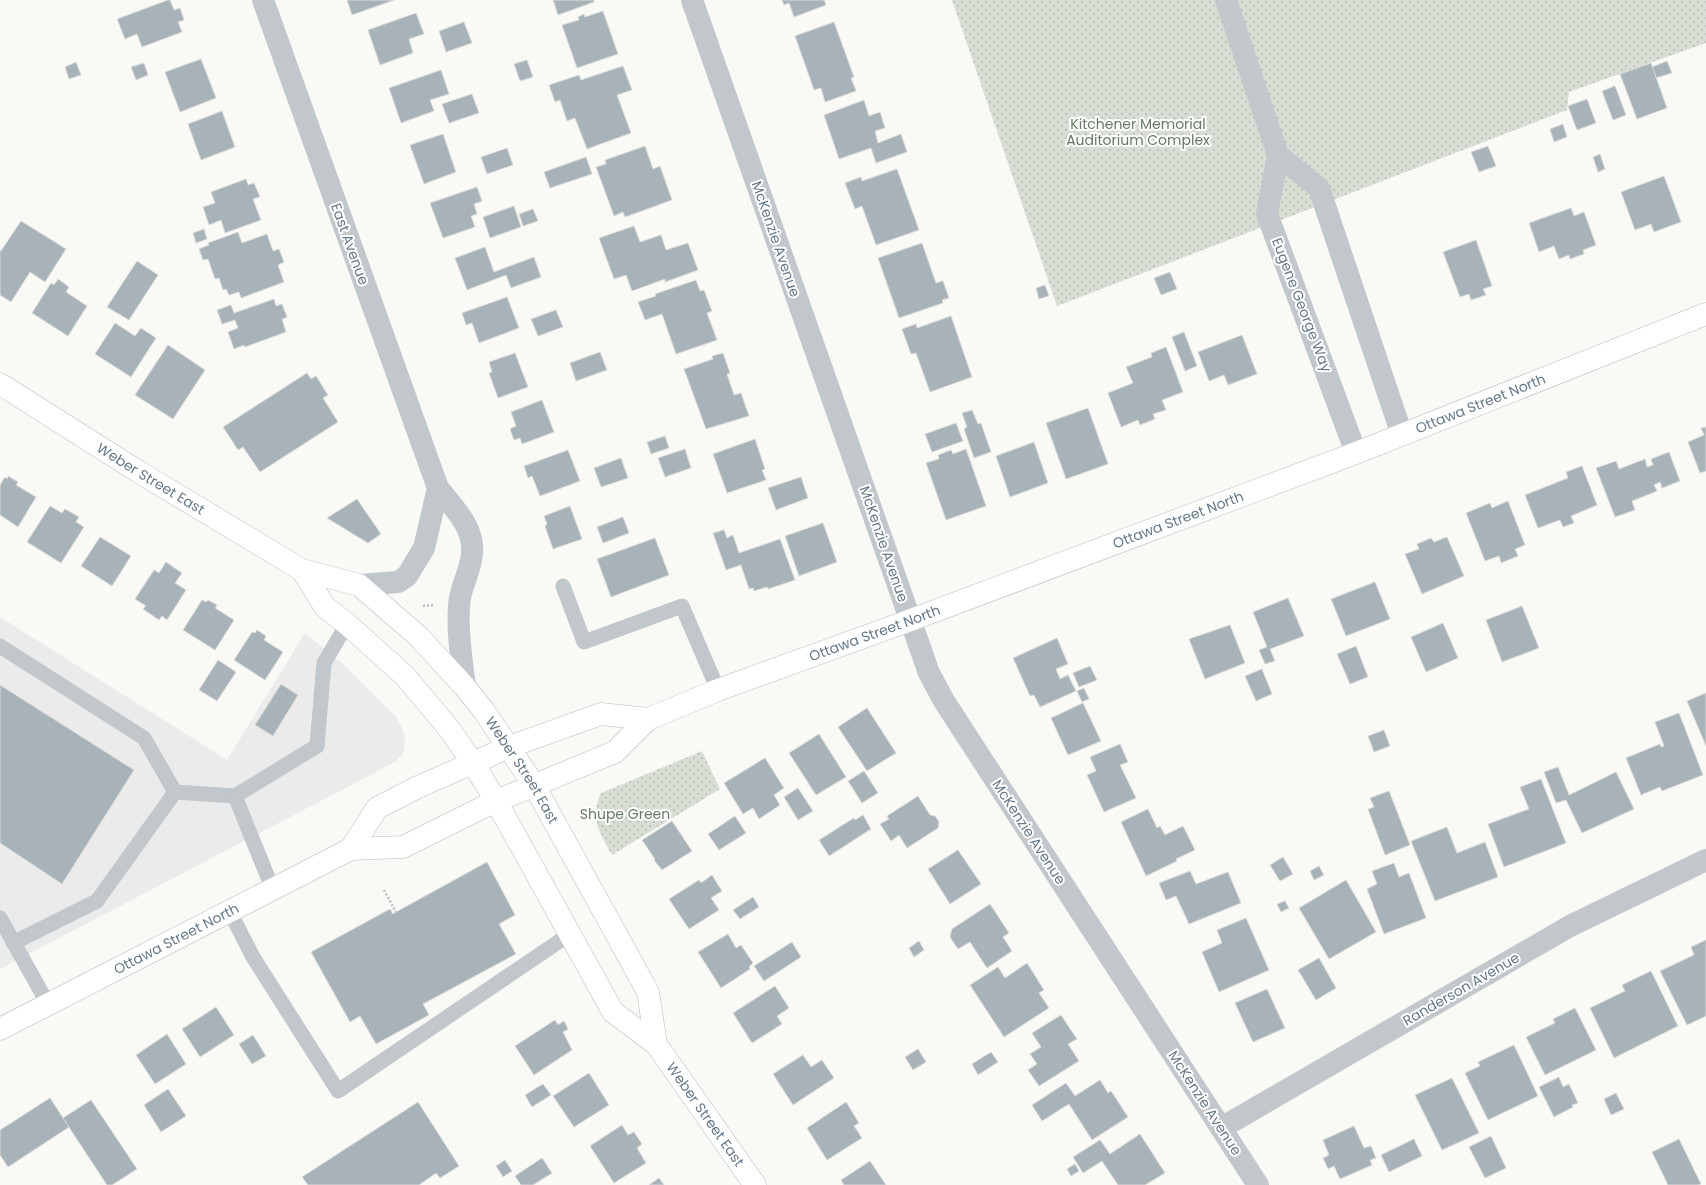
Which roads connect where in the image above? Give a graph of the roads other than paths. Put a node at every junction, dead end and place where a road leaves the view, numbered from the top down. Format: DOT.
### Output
graph roads {
  1 [pos="263,0"];
  2 [pos="692,0"];
  3 [pos="1226,0"];
  4 [pos="1278,155"];
  5 [pos="1706,314"];
  6 [pos="0,384"];
  7 [pos="1402,435"];
  8 [pos="1356,453"];
  9 [pos="438,488"];
  10 [pos="302,570"];
  11 [pos="358,585"];
  12 [pos="563,586"];
  13 [pos="911,620"];
  14 [pos="347,624"];
  15 [pos="0,646"];
  16 [pos="465,687"];
  17 [pos="718,690"];
  18 [pos="648,719"];
  19 [pos="510,747"];
  20 [pos="473,763"];
  21 [pos="534,784"];
  22 [pos="174,792"];
  23 [pos="235,796"];
  24 [pos="496,801"];
  25 [pos="352,849"];
  26 [pos="1706,860"];
  27 [pos="273,890"];
  28 [pos="230,912"];
  29 [pos="0,918"];
  30 [pos="570,934"];
  31 [pos="13,943"];
  32 [pos="48,1004"];
  33 [pos="0,1029"];
  34 [pos="656,1044"];
  35 [pos="1221,1128"];
  36 [pos="755,1185"];
  37 [pos="1258,1185"];
  1 -- 9 [label="street, East Avenue"];
  2 -- 13 [label="street, McKenzie Avenue"];
  3 -- 4 [label="street, Eugene George Way"];
  4 -- 7 [label="street"];
  4 -- 8 [label="street, Eugene George Way"];
  5 -- 7 [label="main road, Ottawa Street North"];
  6 -- 10 [label="main road, Weber Street East"];
  7 -- 8 [label="main road, Ottawa Street North"];
  8 -- 13 [label="main road, Ottawa Street North"];
  9 -- 11 [label="street"];
  9 -- 16 [label="street, East Avenue"];
  10 -- 11 [label="main road, Weber Street East"];
  10 -- 14 [label="main road, Weber Street East"];
  11 -- 16 [label="main road, Weber Street East"];
  12 -- 17 [label="lane"];
  13 -- 17 [label="main road, Ottawa Street North"];
  13 -- 35 [label="street, McKenzie Avenue"];
  14 -- 20 [label="main road, Weber Street East"];
  14 -- 23 [label="lane"];
  15 -- 22 [label="lane"];
  16 -- 19 [label="main road, Weber Street East"];
  17 -- 18 [label="main road, Ottawa Street North"];
  18 -- 19 [label="main road, Ottawa Street North"];
  18 -- 21 [label="main road, Ottawa Street North"];
  19 -- 20 [label="main road, Ottawa Street North"];
  19 -- 21 [label="main road, Weber Street East"];
  20 -- 24 [label="main road, Weber Street East"];
  20 -- 25 [label="main road, Ottawa Street North"];
  21 -- 24 [label="main road, Ottawa Street North"];
  21 -- 34 [label="main road, Weber Street East"];
  22 -- 23 [label="lane"];
  22 -- 31 [label="lane"];
  23 -- 27 [label="lane"];
  24 -- 25 [label="main road, Ottawa Street North"];
  24 -- 30 [label="main road, Weber Street East"];
  25 -- 27 [label="main road, Ottawa Street North"];
  26 -- 35 [label="street, Randerson Avenue"];
  27 -- 28 [label="main road, Ottawa Street North"];
  28 -- 30 [label="lane"];
  28 -- 32 [label="main road, Ottawa Street North"];
  29 -- 31 [label="lane"];
  30 -- 34 [label="main road, Weber Street East"];
  31 -- 32 [label="lane"];
  32 -- 33 [label="main road, Ottawa Street North"];
  34 -- 36 [label="main road, Weber Street East"];
  35 -- 37 [label="street, McKenzie Avenue"];
}
